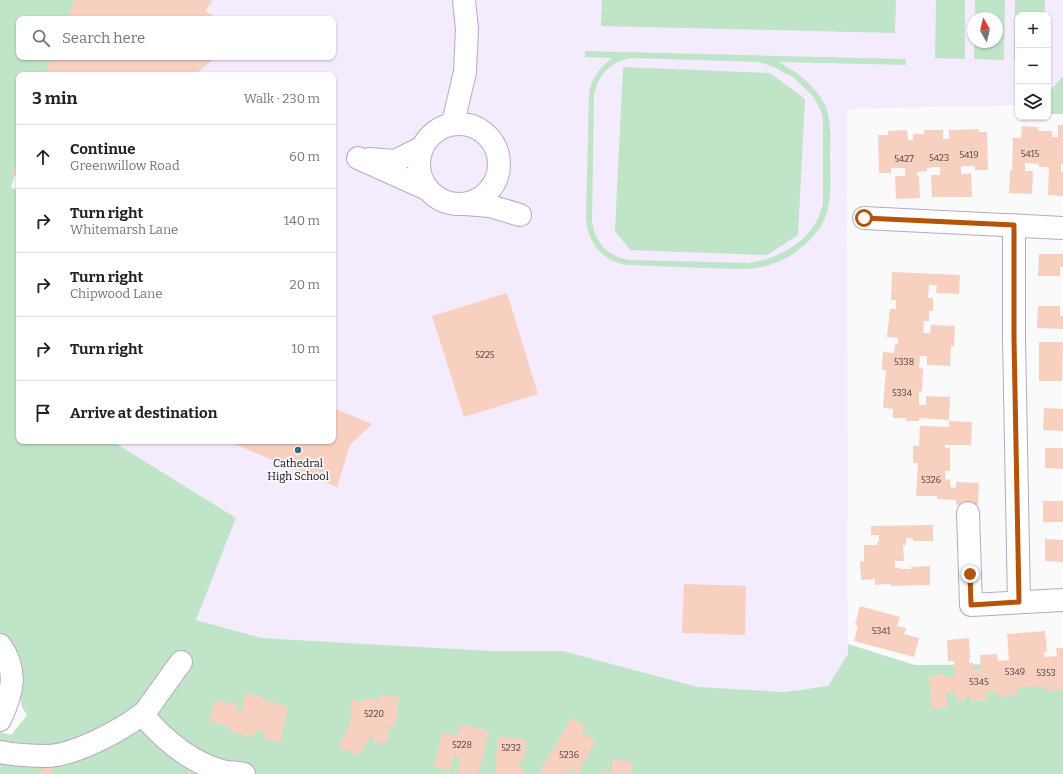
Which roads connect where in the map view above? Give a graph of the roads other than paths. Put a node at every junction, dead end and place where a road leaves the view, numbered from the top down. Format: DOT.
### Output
graph roads {
  1 [pos="464,0"];
  2 [pos="464,125"];
  3 [pos="421,148"];
  4 [pos="497,179"];
  5 [pos="427,188"];
  6 [pos="464,204"];
  7 [pos="864,218"];
  8 [pos="1014,225"];
  9 [pos="1063,228"];
  10 [pos="968,513"];
  11 [pos="1063,600"];
  12 [pos="1019,602"];
  13 [pos="0,645"];
  14 [pos="181,662"];
  15 [pos="143,715"];
  16 [pos="0,720"];
  17 [pos="0,752"];
  18 [pos="244,774"];
  1 -- 2 [label="street"];
  2 -- 3 [label="street"];
  2 -- 4 [label="street"];
  3 -- 5 [label="street"];
  3 -- 5 [label="street"];
  4 -- 6 [label="street"];
  4 -- 6 [label="street"];
  5 -- 6 [label="street"];
  7 -- 8 [label="street"];
  8 -- 9 [label="street"];
  8 -- 12 [label="street"];
  10 -- 12 [label="street"];
  11 -- 12 [label="street"];
  13 -- 16 [label="street"];
  14 -- 15 [label="street"];
  15 -- 17 [label="street"];
  15 -- 18 [label="street"];
}
